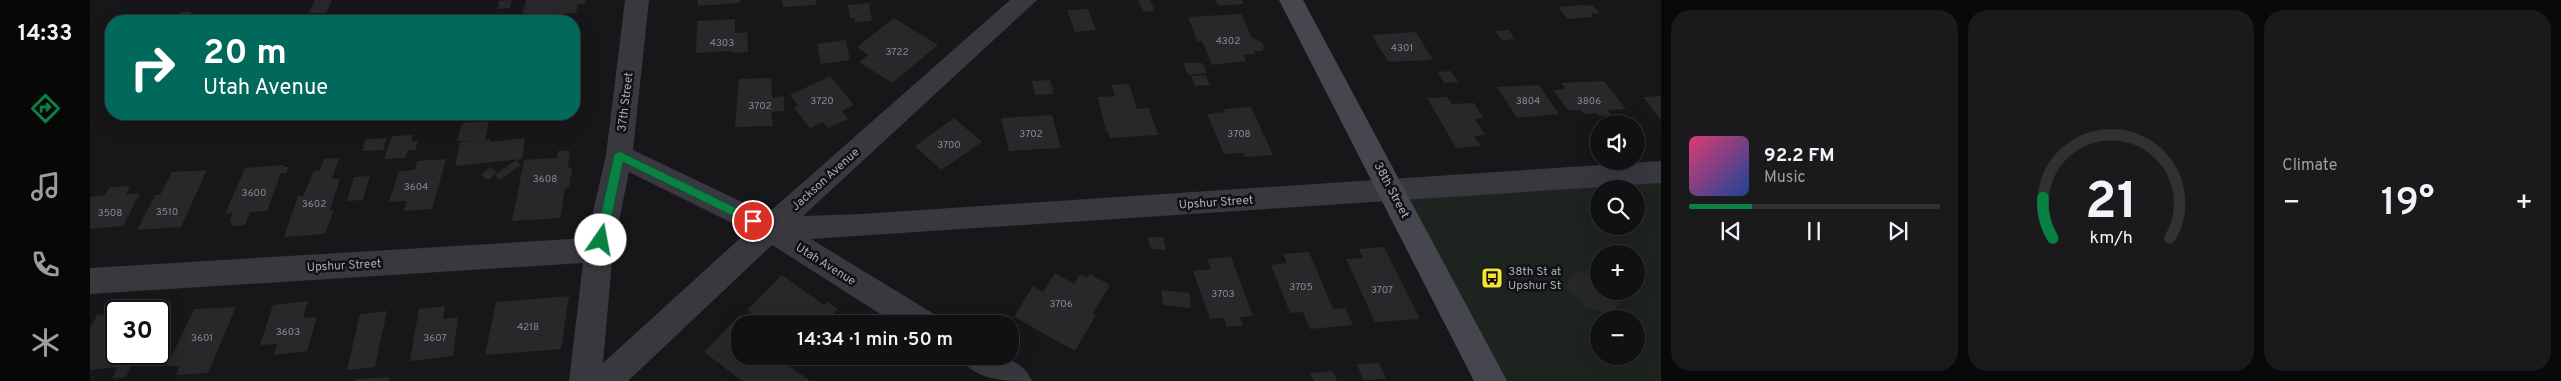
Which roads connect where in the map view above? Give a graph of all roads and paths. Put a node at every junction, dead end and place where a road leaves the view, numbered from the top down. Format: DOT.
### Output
graph roads {
  1 [pos="637,0"];
  2 [pos="1025,0"];
  3 [pos="1291,0"];
  4 [pos="619,155"];
  5 [pos="1661,172"];
  6 [pos="1393,191"];
  7 [pos="770,229"];
  8 [pos="599,250"];
  9 [pos="90,281"];
  10 [pos="909,315"];
  11 [pos="990,365"];
  12 [pos="585,381"];
  13 [pos="606,381"];
  14 [pos="1016,381"];
  15 [pos="1491,381"];
  1 -- 4 [label="street, 37th Street"];
  2 -- 7 [label="street, Jackson Avenue"];
  3 -- 6 [label="main road, 38th Street"];
  4 -- 7 [label="street, Utah Avenue"];
  4 -- 8 [label="street, 37th Street"];
  5 -- 6 [label="street, Upshur Street"];
  6 -- 7 [label="street, Upshur Street"];
  6 -- 15 [label="main road, 38th Street"];
  7 -- 10 [label="street, Utah Avenue"];
  7 -- 13 [label="street, Jackson Avenue"];
  8 -- 9 [label="street, Upshur Street"];
  8 -- 12 [label="street, 37th Street"];
  11 -- 14 [label="street"];
}
